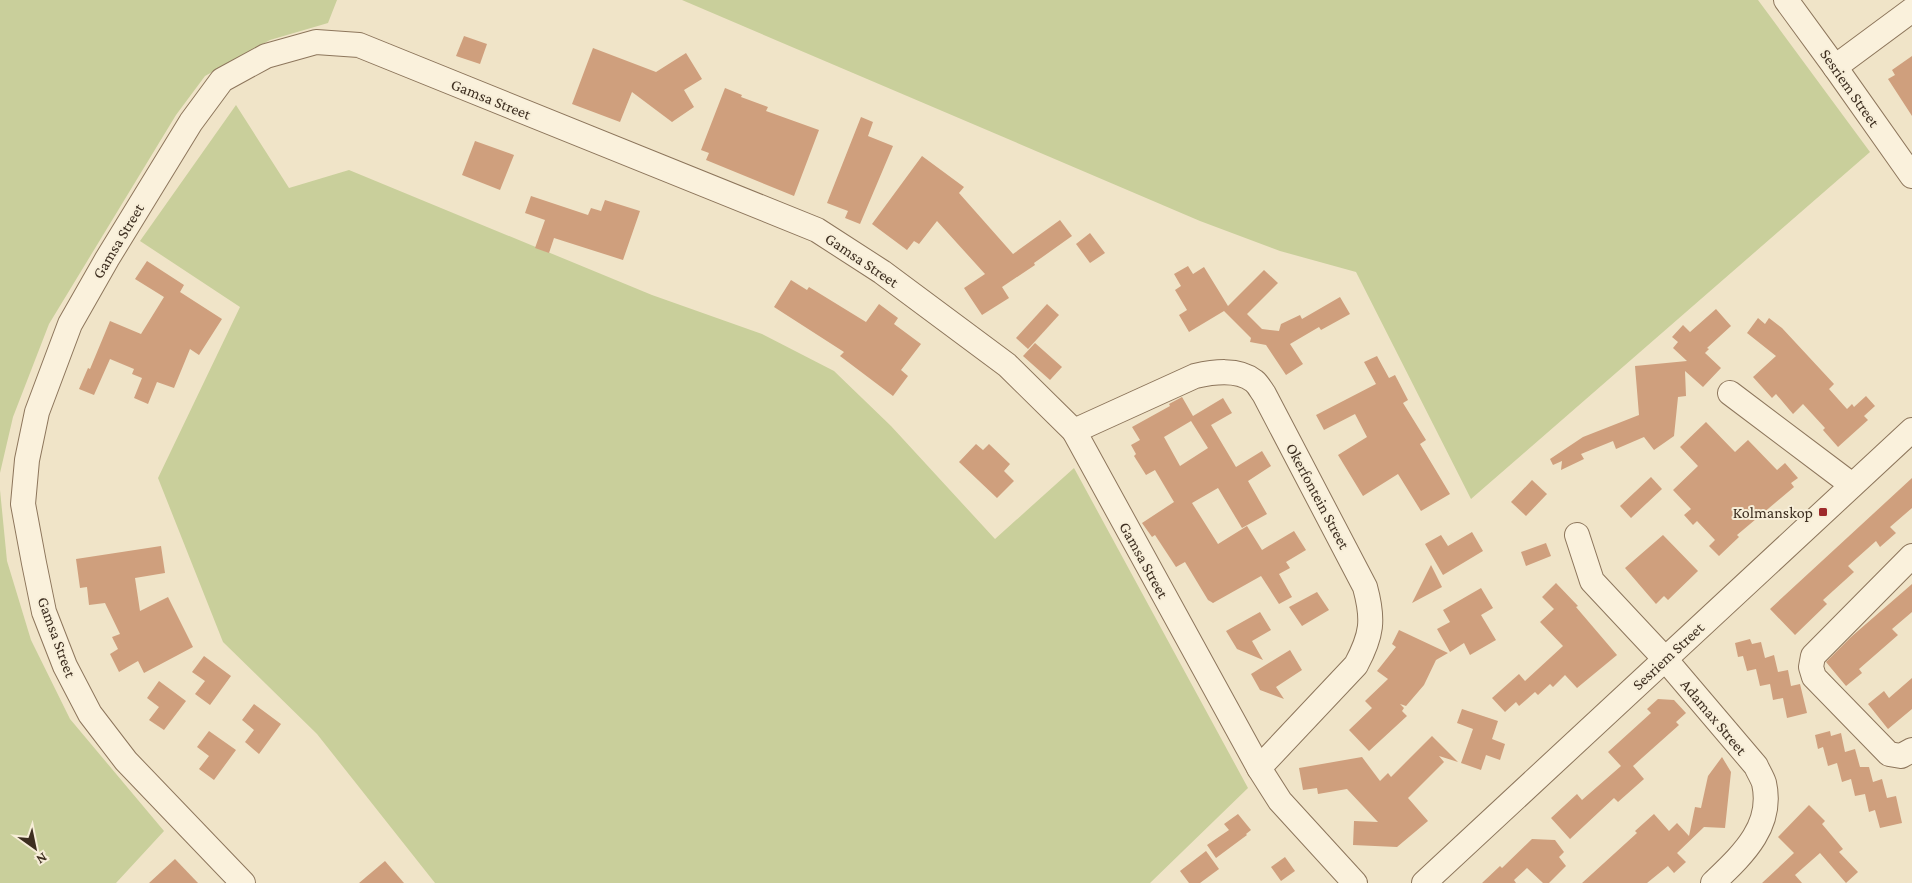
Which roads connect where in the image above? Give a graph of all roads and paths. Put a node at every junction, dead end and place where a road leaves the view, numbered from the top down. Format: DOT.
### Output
graph roads {
  1 [pos="1786,0"];
  2 [pos="1912,10"];
  3 [pos="1835,67"];
  4 [pos="1912,176"];
  5 [pos="1730,393"];
  6 [pos="1912,430"];
  7 [pos="1074,432"];
  8 [pos="1852,485"];
  9 [pos="1577,535"];
  10 [pos="1912,556"];
  11 [pos="1665,659"];
  12 [pos="1912,750"];
  13 [pos="1259,768"];
  14 [pos="243,883"];
  15 [pos="1355,883"];
  16 [pos="1424,883"];
  17 [pos="1713,883"];
  1 -- 3 [label="street, Sesriem Street"];
  2 -- 3 [label="street"];
  3 -- 4 [label="street, Sesriem Street"];
  5 -- 8 [label="street"];
  6 -- 8 [label="street, Sesriem Street"];
  7 -- 13 [label="street, Gamsa Street"];
  7 -- 13 [label="street, Okerfontein Street"];
  7 -- 14 [label="street, Gamsa Street"];
  8 -- 11 [label="street, Sesriem Street"];
  9 -- 11 [label="street, Adamax Street"];
  10 -- 12 [label="street"];
  11 -- 16 [label="street, Sesriem Street"];
  11 -- 17 [label="street, Adamax Street"];
  13 -- 15 [label="street, Gamsa Street"];
}
